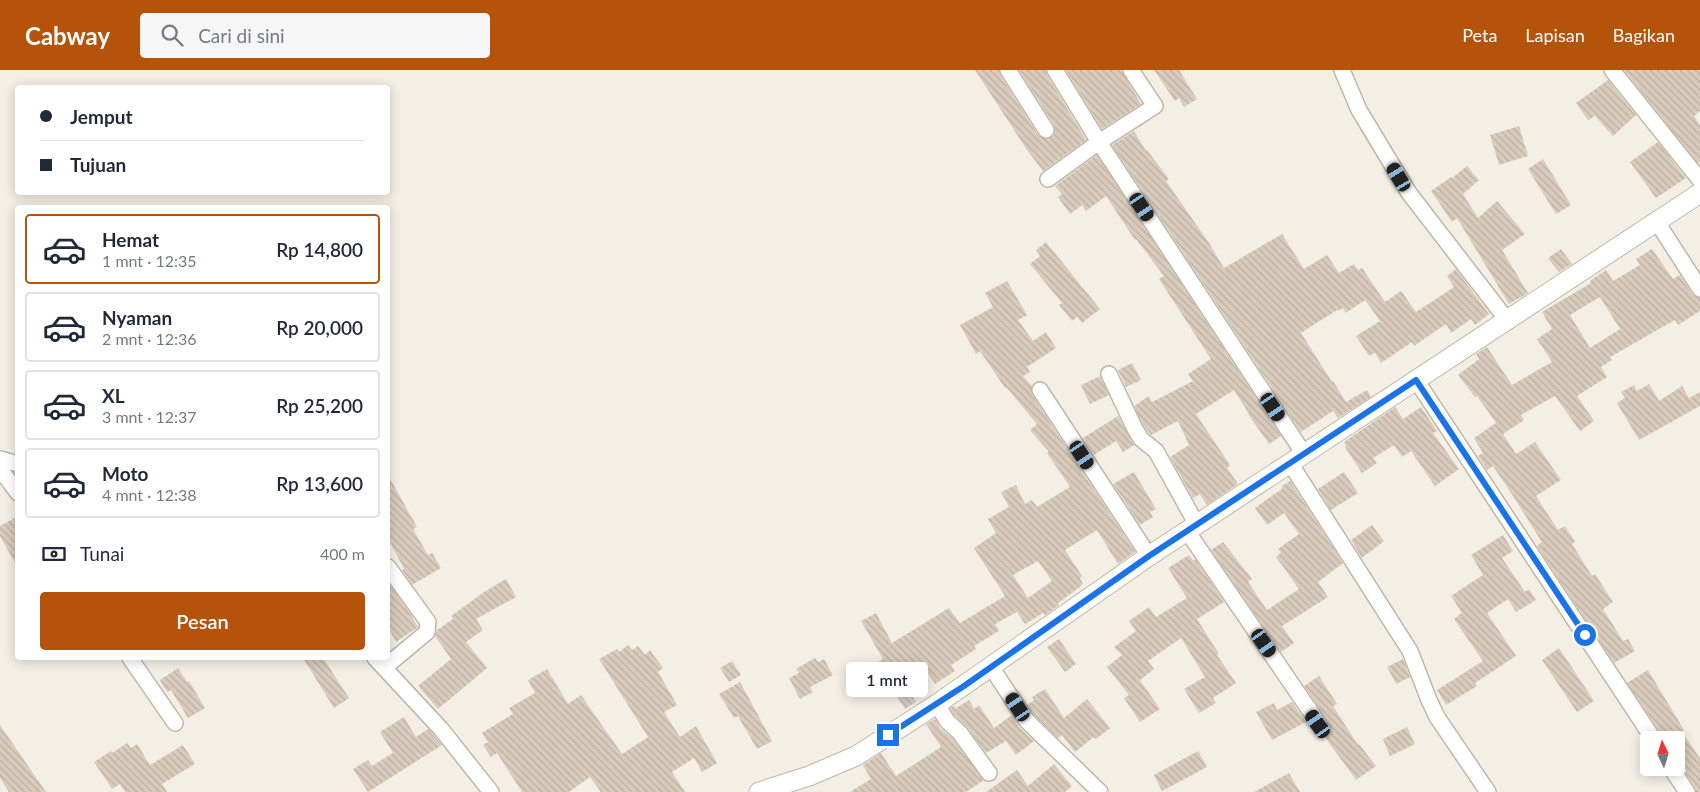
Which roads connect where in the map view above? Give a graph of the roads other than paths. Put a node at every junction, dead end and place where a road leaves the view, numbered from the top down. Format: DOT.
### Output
graph roads {
  1 [pos="1008,70"];
  2 [pos="1055,70"];
  3 [pos="1131,70"];
  4 [pos="1342,70"];
  5 [pos="1612,70"];
  6 [pos="1046,130"];
  7 [pos="1099,142"];
  8 [pos="1048,179"];
  9 [pos="1700,180"];
  10 [pos="1700,194"];
  11 [pos="1657,222"];
  12 [pos="1700,289"];
  13 [pos="1507,320"];
  14 [pos="1109,374"];
  15 [pos="1416,380"];
  16 [pos="1040,390"];
  17 [pos="0,459"];
  18 [pos="1297,459"];
  19 [pos="15,463"];
  20 [pos="0,469"];
  21 [pos="15,489"];
  22 [pos="1192,528"];
  23 [pos="1149,556"];
  24 [pos="390,570"];
  25 [pos="390,656"];
  26 [pos="131,660"];
  27 [pos="380,662"];
  28 [pos="992,667"];
  29 [pos="937,704"];
  30 [pos="175,723"];
  31 [pos="1318,724"];
  32 [pos="1648,731"];
  33 [pos="989,773"];
  34 [pos="1677,776"];
  35 [pos="491,792"];
  36 [pos="758,792"];
  37 [pos="1100,792"];
  38 [pos="1488,792"];
  39 [pos="1687,792"];
  1 -- 6 [label="street"];
  2 -- 7 [label="street"];
  3 -- 7 [label="street"];
  4 -- 13 [label="street"];
  5 -- 9 [label="street"];
  7 -- 8 [label="street"];
  7 -- 18 [label="street"];
  10 -- 11 [label="street"];
  11 -- 12 [label="street"];
  11 -- 13 [label="street"];
  13 -- 15 [label="street"];
  14 -- 22 [label="street"];
  15 -- 18 [label="street"];
  15 -- 32 [label="street"];
  16 -- 23 [label="street"];
  17 -- 19 [label="street"];
  18 -- 22 [label="street"];
  18 -- 38 [label="street"];
  20 -- 21 [label="street"];
  22 -- 23 [label="street"];
  22 -- 31 [label="street"];
  23 -- 28 [label="street"];
  24 -- 25 [label="street"];
  26 -- 30 [label="street"];
  27 -- 35 [label="street"];
  28 -- 29 [label="street"];
  28 -- 37 [label="street"];
  29 -- 33 [label="street"];
  29 -- 36 [label="street"];
  34 -- 39 [label="street"];
}
